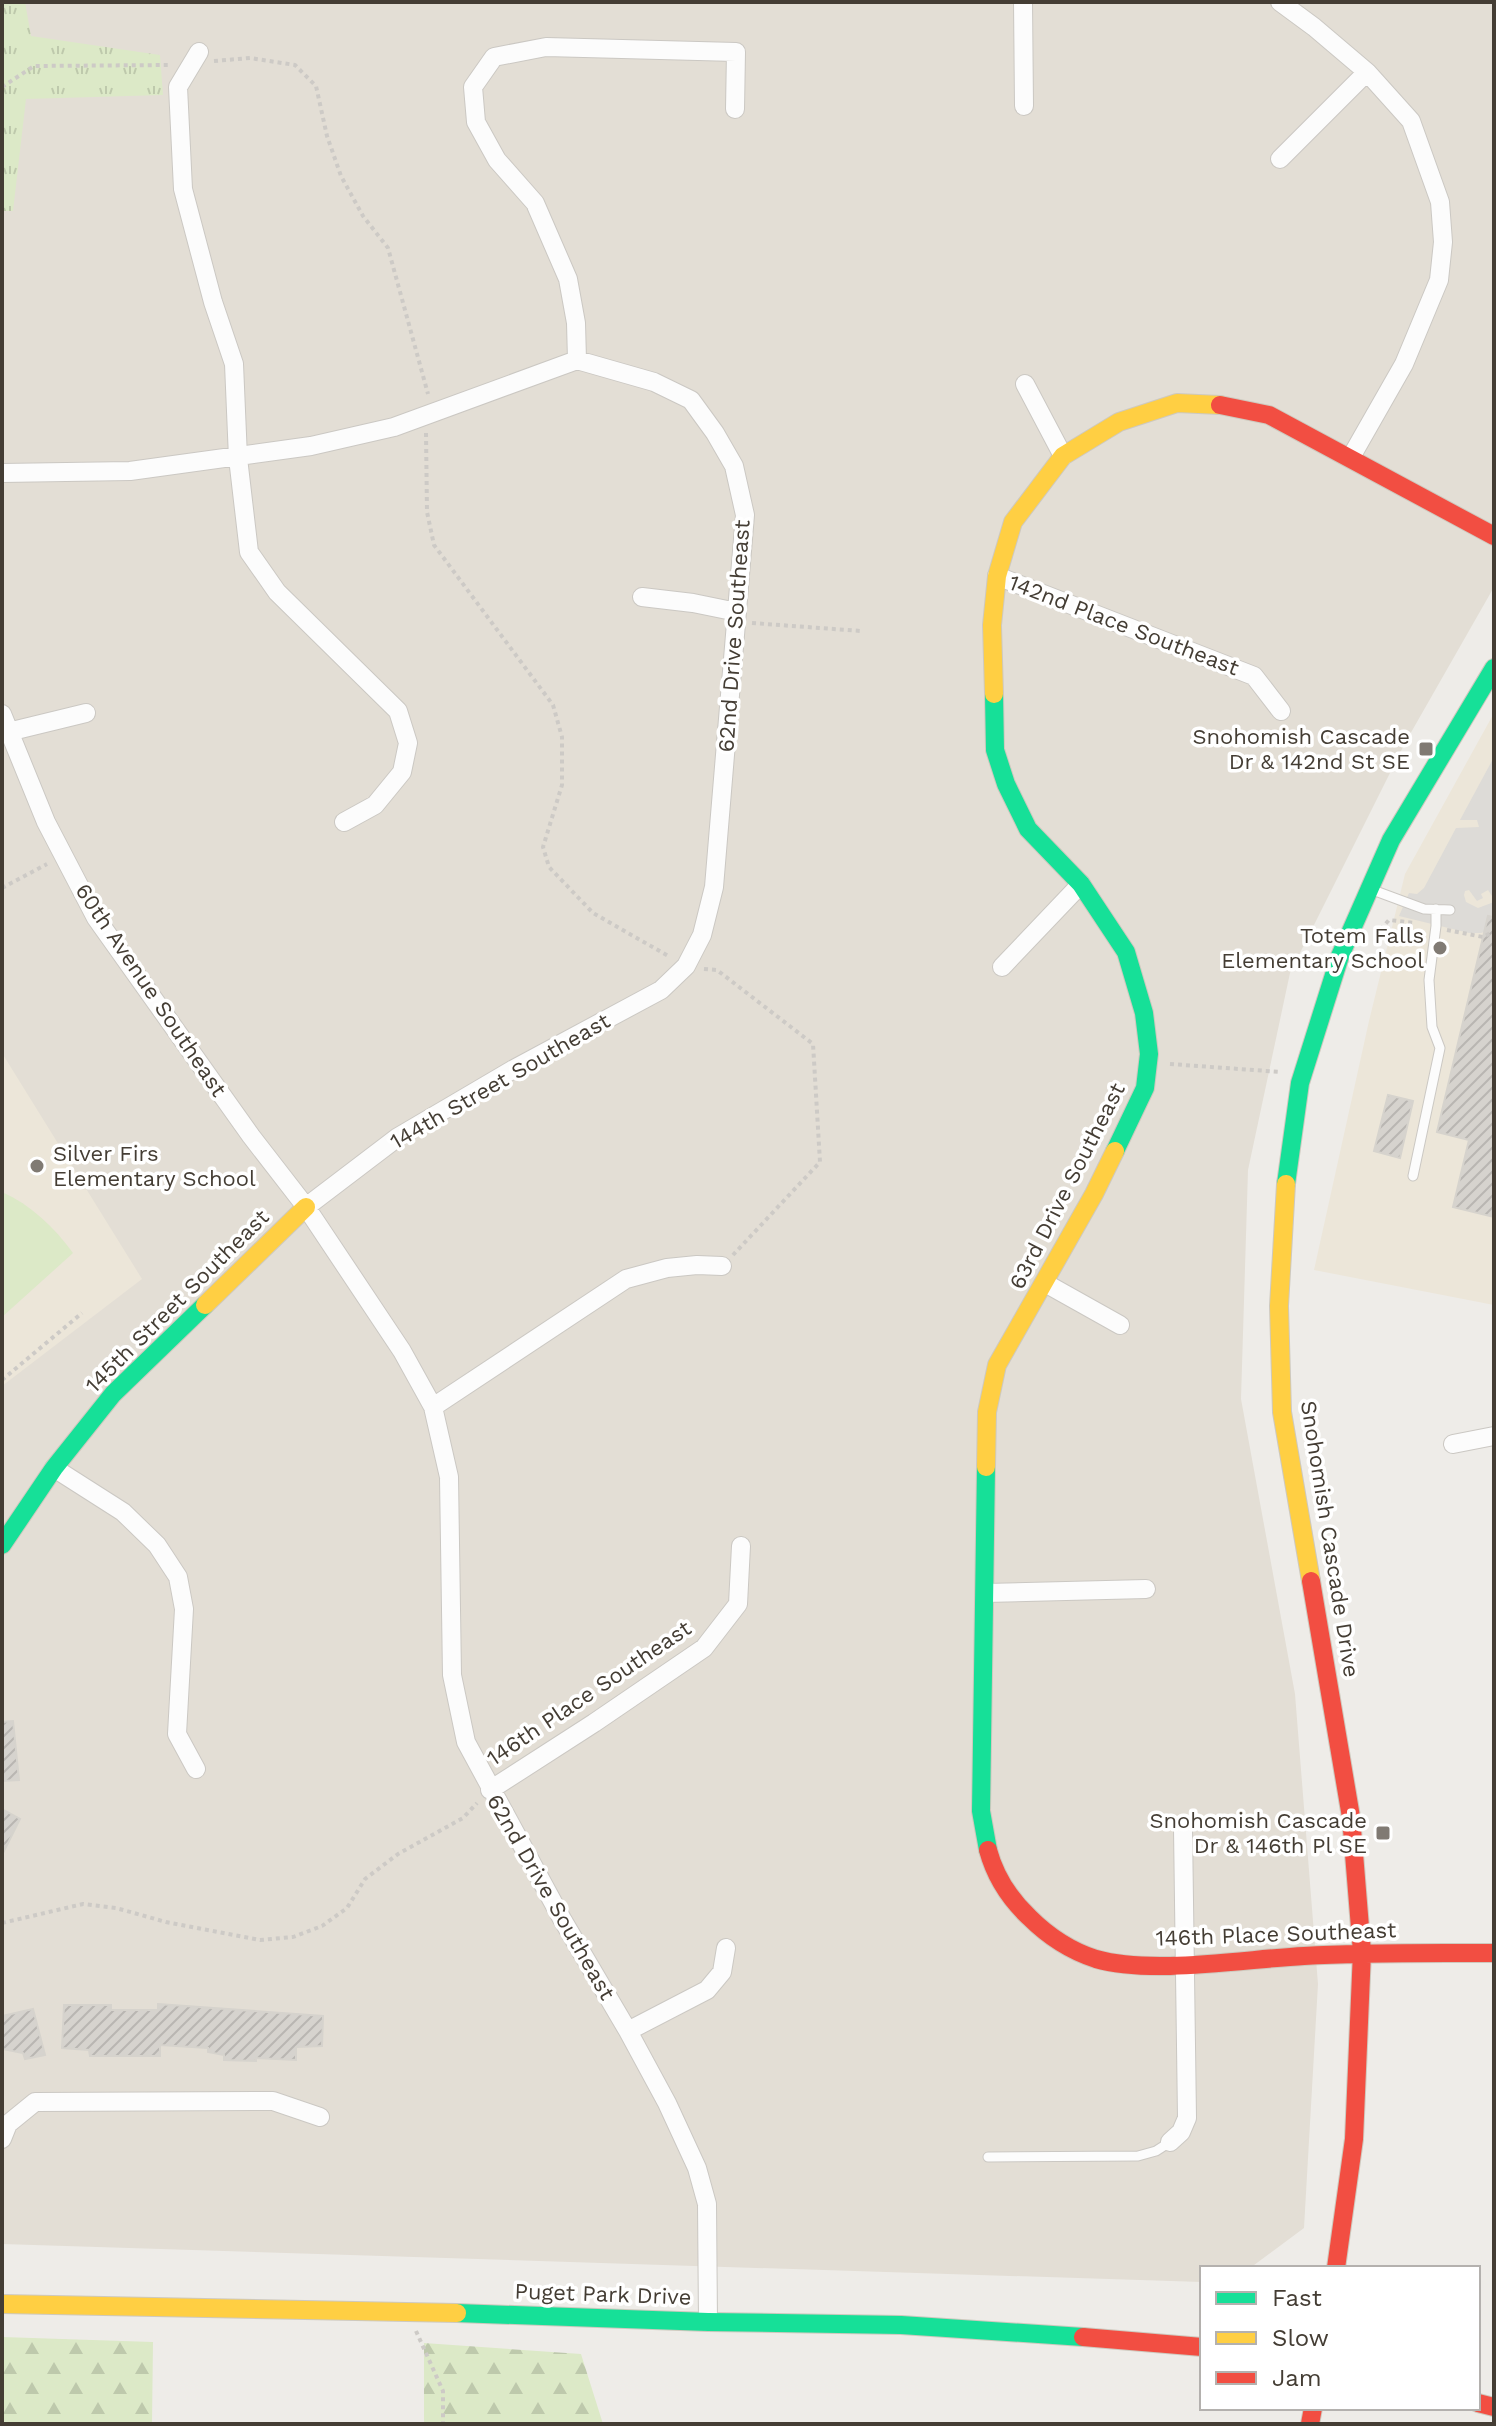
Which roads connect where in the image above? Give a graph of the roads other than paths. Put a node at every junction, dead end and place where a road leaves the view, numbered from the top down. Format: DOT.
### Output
graph roads {
  1 [pos="1023,2"];
  2 [pos="1280,2"];
  3 [pos="195,58"];
  4 [pos="1367,72"];
  5 [pos="1024,106"];
  6 [pos="735,109"];
  7 [pos="1280,159"];
  8 [pos="577,360"];
  9 [pos="1025,384"];
  10 [pos="1063,456"];
  11 [pos="1351,457"];
  12 [pos="238,458"];
  13 [pos="2,473"];
  14 [pos="1494,536"];
  15 [pos="997,576"];
  16 [pos="642,597"];
  17 [pos="737,612"];
  18 [pos="1494,668"];
  19 [pos="1281,711"];
  20 [pos="86,713"];
  21 [pos="5,723"];
  22 [pos="344,822"];
  23 [pos="1081,884"];
  24 [pos="1370,889"];
  25 [pos="1436,909"];
  26 [pos="1450,910"];
  27 [pos="1002,967"];
  28 [pos="661,990"];
  29 [pos="1413,1176"];
  30 [pos="306,1207"];
  31 [pos="722,1266"];
  32 [pos="1045,1283"];
  33 [pos="1120,1325"];
  34 [pos="433,1407"];
  35 [pos="1494,1436"];
  36 [pos="1453,1444"];
  37 [pos="54,1468"];
  38 [pos="2,1545"];
  39 [pos="741,1546"];
  40 [pos="1146,1589"];
  41 [pos="985,1593"];
  42 [pos="196,1769"];
  43 [pos="490,1790"];
  44 [pos="1183,1829"];
  45 [pos="1063,1943"];
  46 [pos="726,1948"];
  47 [pos="1362,1952"];
  48 [pos="1494,1953"];
  49 [pos="1186,1963"];
  50 [pos="628,2031"];
  51 [pos="320,2117"];
  52 [pos="2,2139"];
  53 [pos="1170,2142"];
  54 [pos="988,2157"];
  55 [pos="1336,2266"];
  56 [pos="2,2304"];
  57 [pos="708,2322"];
  58 [pos="1200,2347"];
  1 -- 5 [label="street"];
  2 -- 4 [label="street"];
  3 -- 12 [label="street"];
  4 -- 7 [label="street"];
  4 -- 11 [label="street"];
  6 -- 8 [label="street"];
  8 -- 12 [label="street"];
  8 -- 17 [label="street, 62nd Drive Southeast"];
  9 -- 10 [label="street"];
  10 -- 11 [label="street, 63rd Drive Southeast"];
  10 -- 15 [label="street, 63rd Drive Southeast"];
  11 -- 14 [label="street"];
  12 -- 13 [label="street"];
  12 -- 22 [label="street"];
  15 -- 19 [label="street, 142nd Place Southeast"];
  15 -- 23 [label="street, 63rd Drive Southeast"];
  16 -- 17 [label="street"];
  17 -- 28 [label="street, 62nd Drive Southeast"];
  18 -- 24 [label="street, Snohomish Cascade Drive"];
  20 -- 21 [label="street"];
  21 -- 30 [label="street, 60th Avenue Southeast"];
  23 -- 27 [label="street"];
  23 -- 32 [label="street, 63rd Drive Southeast"];
  24 -- 25 [label="lane"];
  24 -- 47 [label="street, Snohomish Cascade Drive"];
  25 -- 26 [label="lane"];
  25 -- 29 [label="lane"];
  28 -- 30 [label="street, 144th Street Southeast"];
  30 -- 34 [label="street, 62nd Drive Southeast"];
  30 -- 37 [label="street, 145th Street Southeast"];
  31 -- 34 [label="street"];
  32 -- 33 [label="street"];
  32 -- 41 [label="street, 63rd Drive Southeast"];
  34 -- 43 [label="street, 62nd Drive Southeast"];
  35 -- 36 [label="street"];
  37 -- 38 [label="street"];
  37 -- 42 [label="street"];
  39 -- 43 [label="street, 146th Place Southeast"];
  40 -- 41 [label="street"];
  41 -- 45 [label="street, 63rd Drive Southeast"];
  43 -- 50 [label="street, 62nd Drive Southeast"];
  44 -- 49 [label="street"];
  45 -- 49 [label="street, 146th Place Southeast"];
  46 -- 50 [label="street"];
  47 -- 48 [label="street, 146th Place Southeast"];
  47 -- 49 [label="street, 146th Place Southeast"];
  47 -- 55 [label="street, Snohomish Cascade Drive"];
  49 -- 53 [label="street"];
  50 -- 57 [label="street, 62nd Drive Southeast"];
  51 -- 52 [label="street"];
  53 -- 54 [label="lane"];
  56 -- 57 [label="street, Puget Park Drive"];
  57 -- 58 [label="street, Puget Park Drive"];
}
